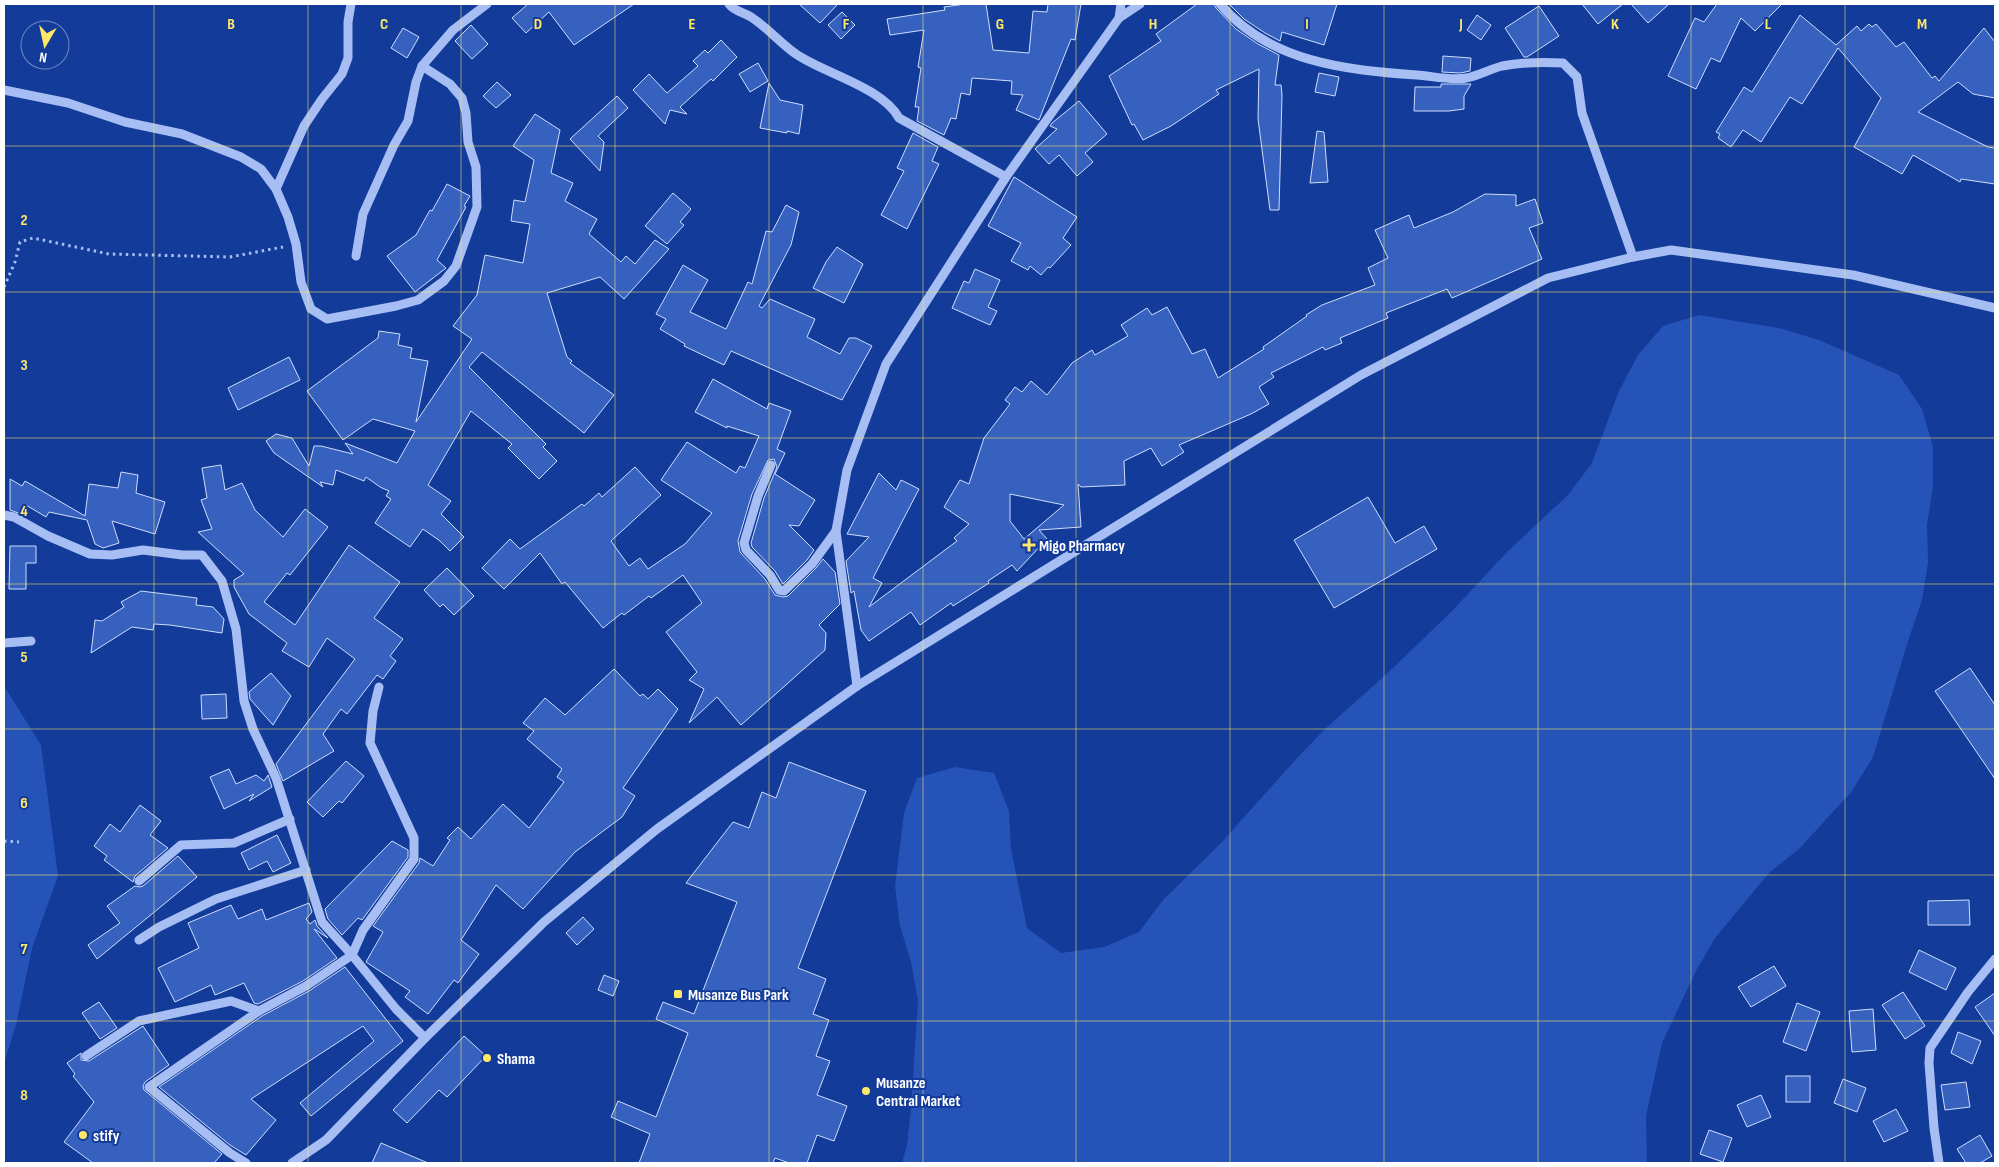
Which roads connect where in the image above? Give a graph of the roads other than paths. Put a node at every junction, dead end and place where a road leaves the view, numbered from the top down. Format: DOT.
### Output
graph roads {
  1 [pos="351,4"];
  2 [pos="487,4"];
  3 [pos="729,4"];
  4 [pos="1121,4"];
  5 [pos="1140,4"];
  6 [pos="1220,4"];
  7 [pos="1119,18"];
  8 [pos="422,66"];
  9 [pos="4,90"];
  10 [pos="1006,177"];
  11 [pos="276,189"];
  12 [pos="356,256"];
  13 [pos="1633,257"];
  14 [pos="1995,308"];
  15 [pos="771,465"];
  16 [pos="4,515"];
  17 [pos="836,531"];
  18 [pos="31,641"];
  19 [pos="4,643"];
  20 [pos="857,686"];
  21 [pos="379,687"];
  22 [pos="290,819"];
  23 [pos="306,870"];
  24 [pos="138,881"];
  25 [pos="138,940"];
  26 [pos="352,955"];
  27 [pos="1995,959"];
  28 [pos="258,1011"];
  29 [pos="425,1038"];
  30 [pos="86,1056"];
  31 [pos="246,1163"];
  32 [pos="292,1163"];
  33 [pos="1939,1163"];
  1 -- 11 [label="street"];
  2 -- 8 [label="street"];
  3 -- 10 [label="street"];
  4 -- 7 [label="street"];
  5 -- 7 [label="street"];
  6 -- 13 [label="street"];
  7 -- 10 [label="street"];
  8 -- 11 [label="street"];
  8 -- 12 [label="street"];
  9 -- 11 [label="street"];
  10 -- 17 [label="street"];
  13 -- 14 [label="street"];
  13 -- 20 [label="street"];
  15 -- 17 [label="street"];
  16 -- 22 [label="street"];
  17 -- 20 [label="street"];
  18 -- 19 [label="street"];
  20 -- 29 [label="street"];
  21 -- 26 [label="street"];
  22 -- 23 [label="street"];
  22 -- 24 [label="street"];
  23 -- 25 [label="street"];
  23 -- 26 [label="street"];
  26 -- 28 [label="street"];
  26 -- 29 [label="street"];
  27 -- 33 [label="street"];
  28 -- 30 [label="street"];
  28 -- 31 [label="street"];
  29 -- 32 [label="street"];
}
